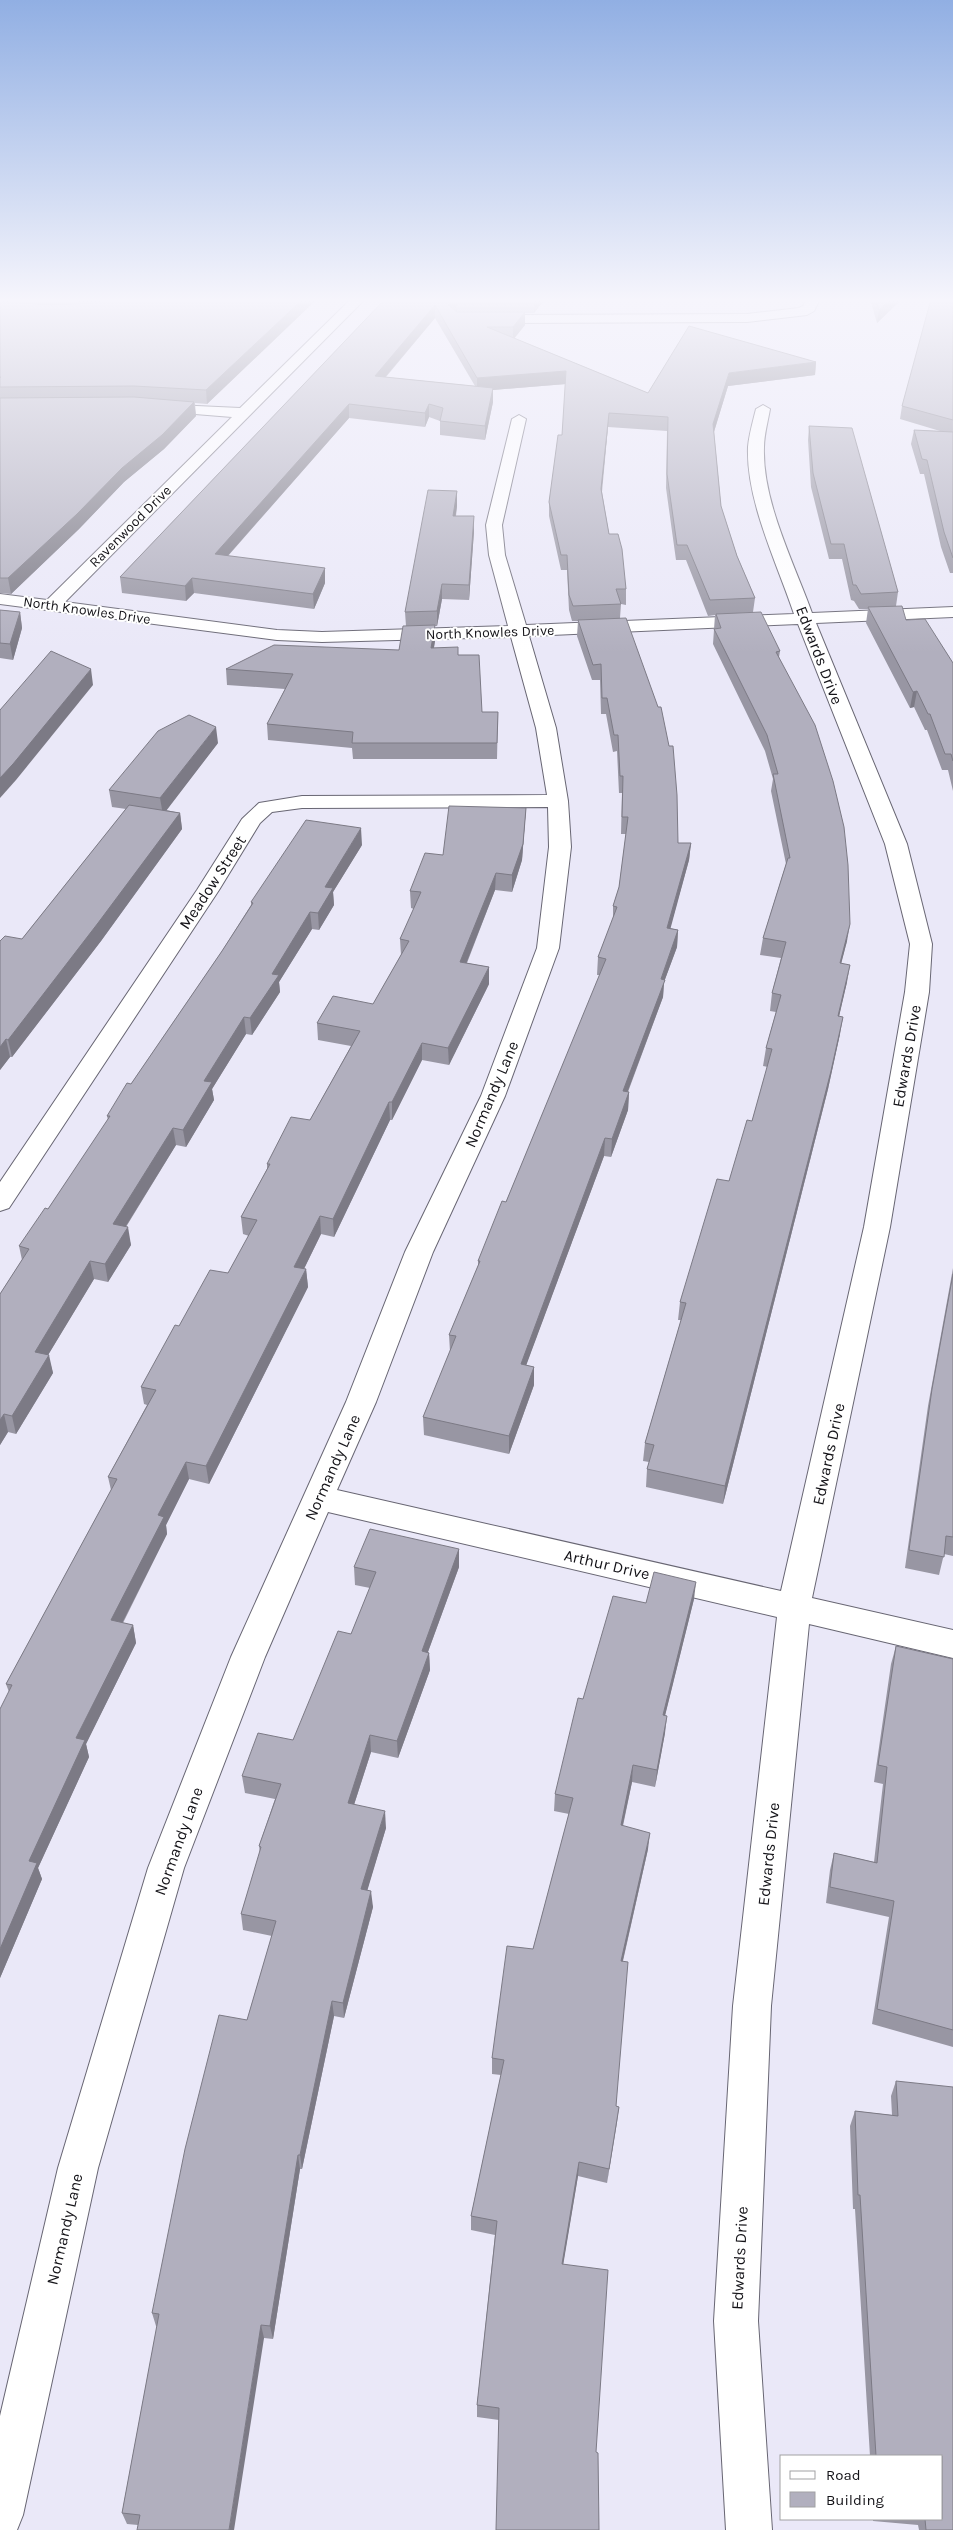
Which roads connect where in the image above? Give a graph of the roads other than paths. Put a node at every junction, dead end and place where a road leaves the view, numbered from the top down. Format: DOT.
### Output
graph roads {
  1 [pos="239,417"];
  2 [pos="761,417"];
  3 [pos="519,419"];
  4 [pos="0,599"];
  5 [pos="51,606"];
  6 [pos="953,612"];
  7 [pos="805,618"];
  8 [pos="520,632"];
  9 [pos="558,801"];
  10 [pos="0,1202"];
  11 [pos="319,1498"];
  12 [pos="794,1608"];
  13 [pos="953,1644"];
  14 [pos="0,2515"];
  15 [pos="748,2530"];
  1 -- 5 [label="street, Ravenwood Drive"];
  2 -- 7 [label="street, Edwards Drive"];
  3 -- 8 [label="street, Normandy Lane"];
  4 -- 5 [label="street, North Knowles Drive"];
  5 -- 8 [label="street, North Knowles Drive"];
  6 -- 7 [label="street, North Knowles Drive"];
  7 -- 8 [label="street, North Knowles Drive"];
  7 -- 12 [label="street, Edwards Drive"];
  8 -- 9 [label="street, Normandy Lane"];
  9 -- 10 [label="street, Meadow Street"];
  9 -- 11 [label="street, Normandy Lane"];
  11 -- 12 [label="street, Arthur Drive"];
  11 -- 14 [label="street, Normandy Lane"];
  12 -- 13 [label="street, Arthur Drive"];
  12 -- 15 [label="street, Edwards Drive"];
}
